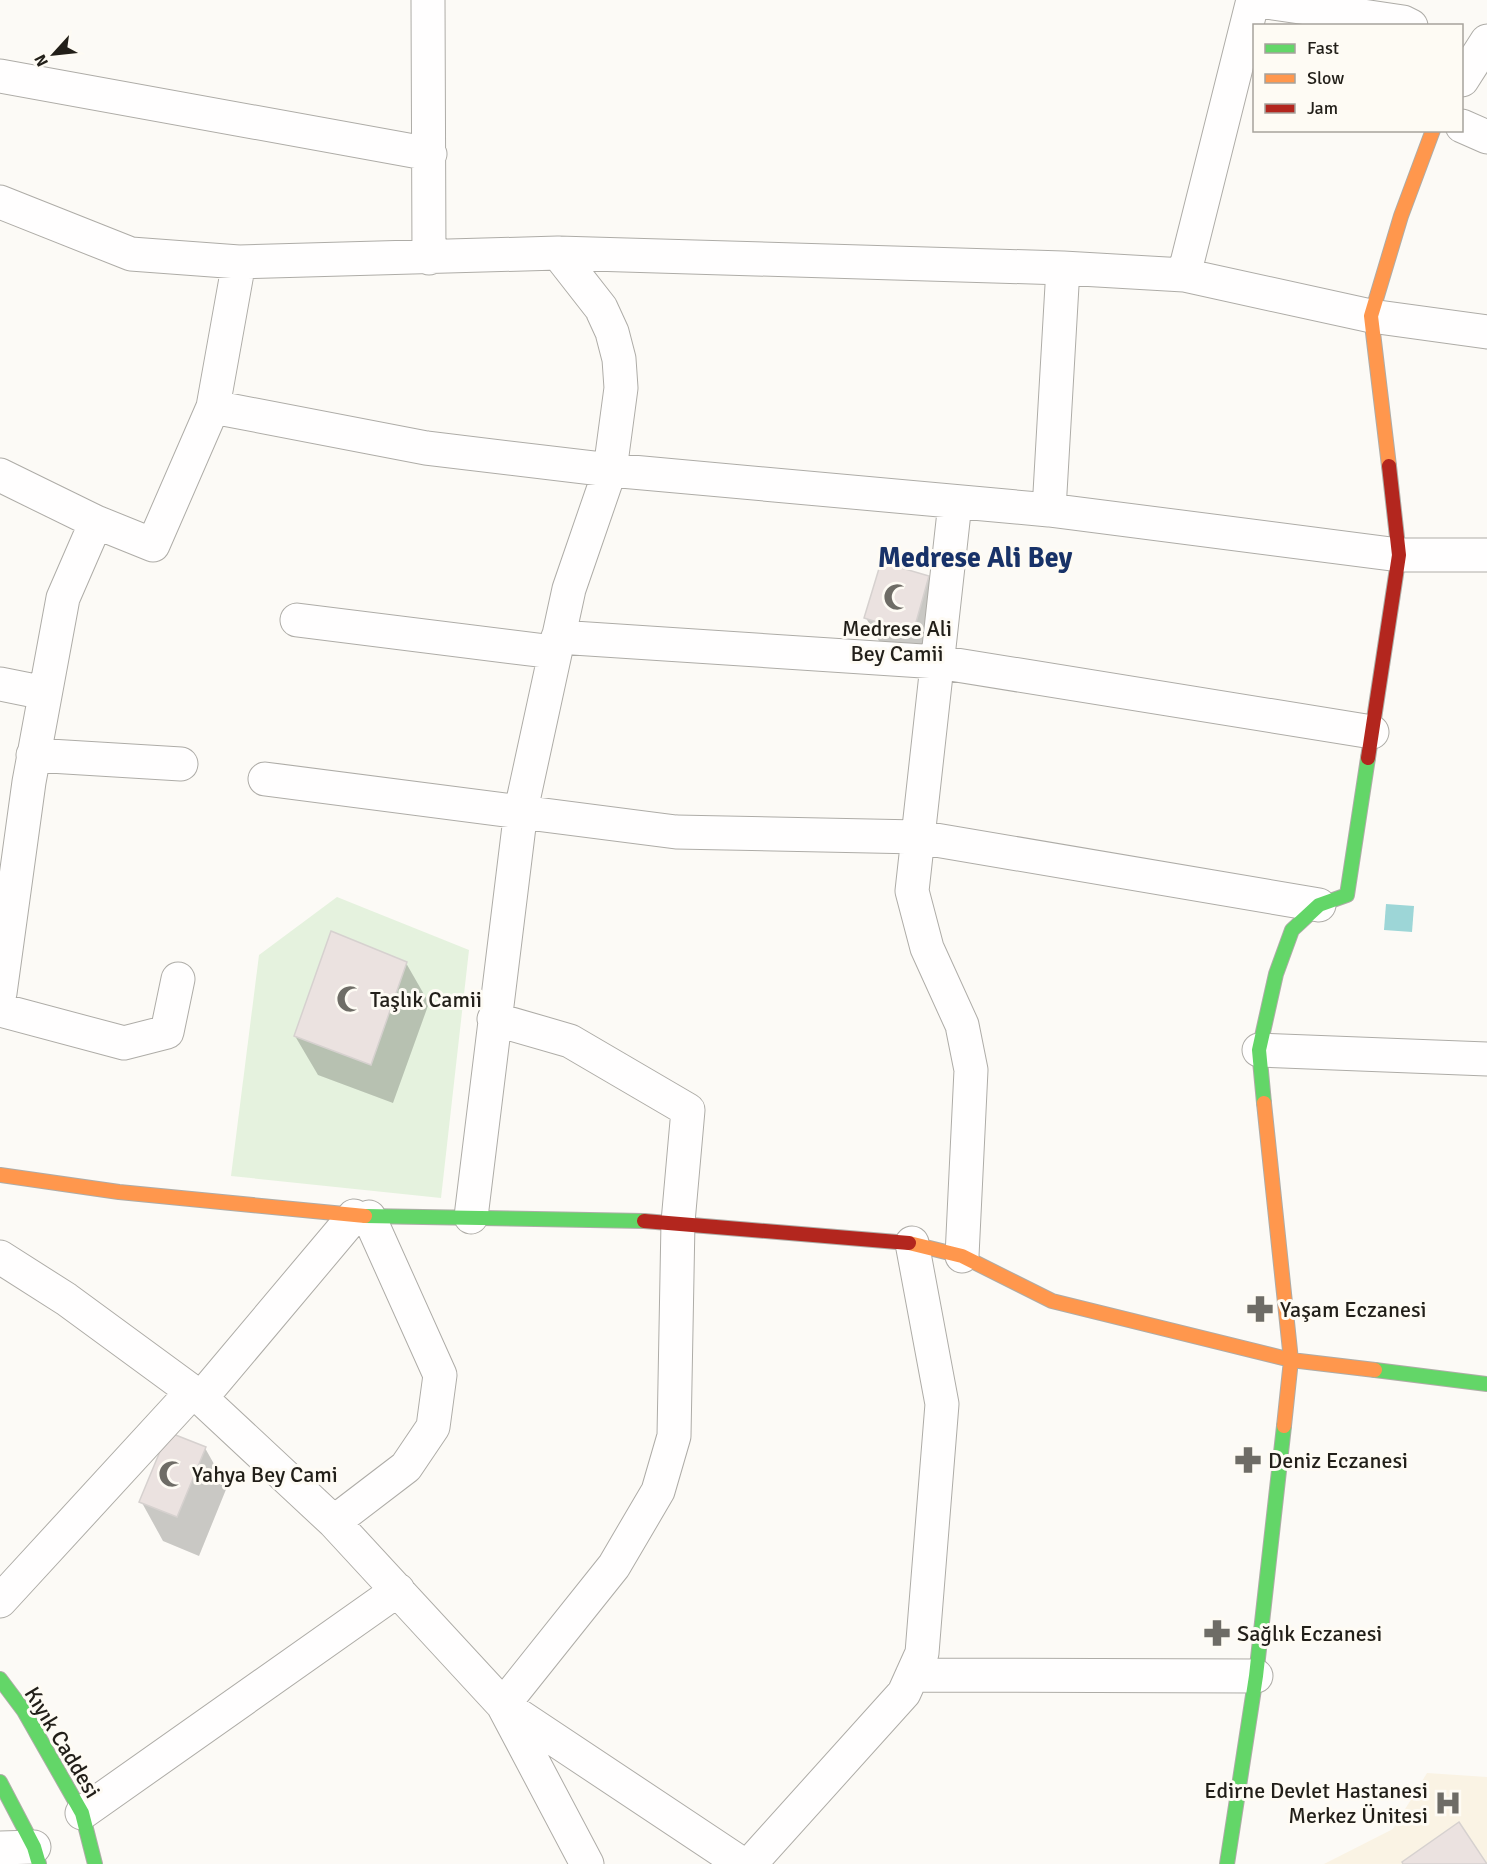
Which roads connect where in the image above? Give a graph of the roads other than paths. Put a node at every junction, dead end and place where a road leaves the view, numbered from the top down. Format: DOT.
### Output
graph roads {
  1 [pos="428,0"];
  2 [pos="1253,0"];
  3 [pos="1407,24"];
  4 [pos="0,76"];
  5 [pos="1463,127"];
  6 [pos="1432,132"];
  7 [pos="1487,137"];
  8 [pos="430,154"];
  9 [pos="0,202"];
  10 [pos="558,253"];
  11 [pos="429,258"];
  12 [pos="239,262"];
  13 [pos="1063,268"];
  14 [pos="1184,274"];
  15 [pos="1371,316"];
  16 [pos="1487,332"];
  17 [pos="213,407"];
  18 [pos="610,470"];
  19 [pos="0,475"];
  20 [pos="956,503"];
  21 [pos="1049,510"];
  22 [pos="96,522"];
  23 [pos="1399,555"];
  24 [pos="1487,555"];
  25 [pos="297,620"];
  26 [pos="556,645"];
  27 [pos="938,663"];
  28 [pos="0,684"];
  29 [pos="45,693"];
  30 [pos="1372,732"];
  31 [pos="33,755"];
  32 [pos="181,764"];
  33 [pos="265,779"];
  34 [pos="14,792"];
  35 [pos="521,810"];
  36 [pos="918,837"];
  37 [pos="1319,906"];
  38 [pos="3,944"];
  39 [pos="178,979"];
  40 [pos="0,993"];
  41 [pos="0,1010"];
  42 [pos="494,1019"];
  43 [pos="1259,1050"];
  44 [pos="1487,1059"];
  45 [pos="0,1174"];
  46 [pos="361,1217"];
  47 [pos="471,1217"];
  48 [pos="678,1222"];
  49 [pos="912,1243"];
  50 [pos="962,1256"];
  51 [pos="0,1257"];
  52 [pos="1291,1360"];
  53 [pos="1487,1384"];
  54 [pos="197,1395"];
  55 [pos="334,1522"];
  56 [pos="398,1590"];
  57 [pos="0,1600"];
  58 [pos="912,1675"];
  59 [pos="1256,1676"];
  60 [pos="0,1679"];
  61 [pos="504,1706"];
  62 [pos="0,1782"];
  63 [pos="82,1813"];
  64 [pos="0,1848"];
  65 [pos="36,1855"];
  66 [pos="95,1864"];
  67 [pos="587,1864"];
  68 [pos="742,1864"];
  69 [pos="750,1864"];
  70 [pos="1227,1864"];
  1 -- 8 [label="street"];
  2 -- 3 [label="street"];
  2 -- 14 [label="street"];
  4 -- 8 [label="street"];
  5 -- 7 [label="street"];
  6 -- 15 [label="street"];
  8 -- 11 [label="street"];
  9 -- 12 [label="street"];
  10 -- 11 [label="street"];
  10 -- 13 [label="street"];
  10 -- 18 [label="street"];
  11 -- 12 [label="street"];
  12 -- 17 [label="street"];
  13 -- 14 [label="street"];
  13 -- 21 [label="street"];
  14 -- 15 [label="street"];
  15 -- 16 [label="street"];
  15 -- 23 [label="street"];
  17 -- 18 [label="street"];
  17 -- 22 [label="street"];
  18 -- 20 [label="street"];
  18 -- 26 [label="street"];
  19 -- 22 [label="street"];
  20 -- 21 [label="street"];
  20 -- 27 [label="street"];
  21 -- 23 [label="street"];
  22 -- 29 [label="street"];
  23 -- 24 [label="street"];
  23 -- 30 [label="street"];
  25 -- 26 [label="street"];
  26 -- 27 [label="street"];
  26 -- 35 [label="street"];
  27 -- 30 [label="street"];
  27 -- 36 [label="street"];
  28 -- 29 [label="street"];
  29 -- 31 [label="street"];
  30 -- 37 [label="street"];
  31 -- 32 [label="street"];
  31 -- 34 [label="street"];
  33 -- 35 [label="street"];
  34 -- 38 [label="street"];
  35 -- 36 [label="street"];
  35 -- 42 [label="street"];
  36 -- 37 [label="street"];
  36 -- 50 [label="street"];
  37 -- 43 [label="street"];
  38 -- 40 [label="street"];
  39 -- 41 [label="street"];
  42 -- 47 [label="street"];
  42 -- 48 [label="street"];
  43 -- 44 [label="street"];
  43 -- 52 [label="street"];
  45 -- 46 [label="street"];
  46 -- 47 [label="street"];
  46 -- 54 [label="street"];
  46 -- 55 [label="street"];
  47 -- 48 [label="street"];
  48 -- 49 [label="street"];
  48 -- 61 [label="street"];
  49 -- 50 [label="street"];
  49 -- 58 [label="street"];
  50 -- 52 [label="street"];
  51 -- 54 [label="street"];
  52 -- 53 [label="street"];
  52 -- 59 [label="street"];
  54 -- 55 [label="street"];
  54 -- 57 [label="street"];
  55 -- 56 [label="street"];
  56 -- 61 [label="street"];
  56 -- 63 [label="street"];
  58 -- 59 [label="street"];
  58 -- 69 [label="street"];
  59 -- 70 [label="street"];
  60 -- 63 [label="street, Kıyık Caddesi"];
  61 -- 67 [label="street"];
  61 -- 68 [label="street"];
  62 -- 65 [label="street"];
  63 -- 66 [label="street, Kıyık Caddesi"];
  64 -- 65 [label="street"];
}
